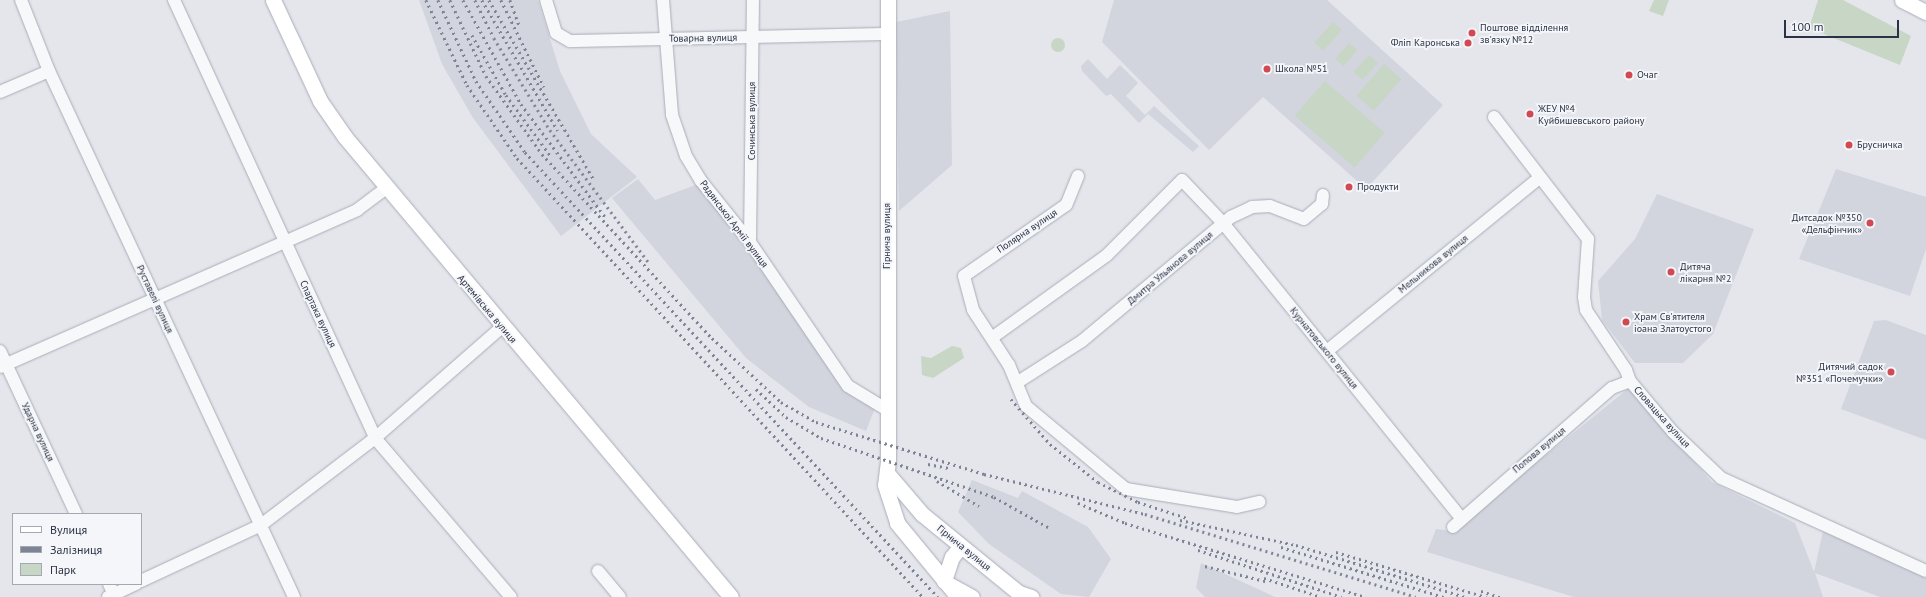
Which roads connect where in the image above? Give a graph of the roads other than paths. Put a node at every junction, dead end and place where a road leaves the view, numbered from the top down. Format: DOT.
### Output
graph roads {
  1 [pos="20,0"];
  2 [pos="174,0"];
  3 [pos="274,0"];
  4 [pos="546,0"];
  5 [pos="663,0"];
  6 [pos="753,0"];
  7 [pos="888,0"];
  8 [pos="1902,0"];
  9 [pos="1926,12"];
  10 [pos="888,34"];
  11 [pos="752,37"];
  12 [pos="665,39"];
  13 [pos="49,71"];
  14 [pos="0,92"];
  15 [pos="1494,117"];
  16 [pos="1078,176"];
  17 [pos="1539,178"];
  18 [pos="386,188"];
  19 [pos="1323,195"];
  20 [pos="1223,223"];
  21 [pos="285,241"];
  22 [pos="750,242"];
  23 [pos="154,298"];
  24 [pos="502,327"];
  25 [pos="993,337"];
  26 [pos="0,351"];
  27 [pos="1327,351"];
  28 [pos="3,366"];
  29 [pos="1630,381"];
  30 [pos="1018,382"];
  31 [pos="886,409"];
  32 [pos="375,438"];
  33 [pos="887,473"];
  34 [pos="1259,502"];
  35 [pos="76,513"];
  36 [pos="1462,519"];
  37 [pos="261,524"];
  38 [pos="1453,527"];
  39 [pos="961,546"];
  40 [pos="598,571"];
  41 [pos="1926,571"];
  42 [pos="142,581"];
  43 [pos="944,581"];
  44 [pos="133,585"];
  45 [pos="112,593"];
  46 [pos="294,597"];
  47 [pos="511,597"];
  48 [pos="620,597"];
  49 [pos="732,597"];
  50 [pos="958,597"];
  51 [pos="972,597"];
  52 [pos="1031,597"];
  1 -- 13 [label="street, Руставелі вулиця"];
  2 -- 21 [label="street, Спартака вулиця"];
  3 -- 18 [label="main road, Артемівська вулиця"];
  4 -- 12 [label="street, Товарна вулиця"];
  5 -- 12 [label="street, Радянської Армії вулиця"];
  6 -- 11 [label="street, Сочинська вулиця"];
  7 -- 10 [label="main road, Гірнича вулиця"];
  8 -- 9 [label="main road"];
  10 -- 11 [label="street, Товарна вулиця"];
  10 -- 31 [label="main road, Гірнича вулиця"];
  11 -- 12 [label="street, Товарна вулиця"];
  11 -- 22 [label="street, Сочинська вулиця"];
  12 -- 22 [label="street, Радянської Армії вулиця"];
  13 -- 14 [label="street"];
  13 -- 23 [label="street, Руставелі вулиця"];
  15 -- 17 [label="street, Словацька вулиця"];
  16 -- 25 [label="street, Полярна вулиця"];
  17 -- 27 [label="street, Мельникова вулиця"];
  17 -- 29 [label="street, Словацька вулиця"];
  18 -- 21 [label="street"];
  18 -- 24 [label="main road, Артемівська вулиця"];
  19 -- 20 [label="street, Дмитра Ульянова вулиця"];
  20 -- 25 [label="street, Курнатовського вулиця"];
  20 -- 27 [label="street, Курнатовського вулиця"];
  20 -- 30 [label="street, Дмитра Ульянова вулиця"];
  21 -- 23 [label="street"];
  21 -- 32 [label="street, Спартака вулиця"];
  22 -- 31 [label="street, Радянської Армії вулиця"];
  23 -- 28 [label="street"];
  23 -- 37 [label="street, Руставелі вулиця"];
  24 -- 32 [label="street"];
  24 -- 49 [label="main road, Артемівська вулиця"];
  25 -- 30 [label="street"];
  26 -- 28 [label="street, Ударна вулиця"];
  27 -- 36 [label="street, Курнатовського вулиця"];
  28 -- 35 [label="street, Ударна вулиця"];
  29 -- 36 [label="street, Попова вулиця"];
  29 -- 41 [label="street, Словацька вулиця"];
  30 -- 34 [label="street"];
  31 -- 33 [label="main road, Гірнича вулиця"];
  32 -- 37 [label="street"];
  32 -- 47 [label="street, Спартака вулиця"];
  33 -- 39 [label="main road, Гірнича вулиця"];
  33 -- 43 [label="main road, Гірнича вулиця"];
  36 -- 38 [label="street, Попова вулиця"];
  37 -- 42 [label="street"];
  37 -- 46 [label="street, Руставелі вулиця"];
  39 -- 43 [label="main road"];
  39 -- 52 [label="main road, Гірнича вулиця"];
  40 -- 48 [label="street"];
  43 -- 50 [label="main road, Гірнича вулиця"];
  43 -- 51 [label="main road"];
  44 -- 45 [label="street"];
}
